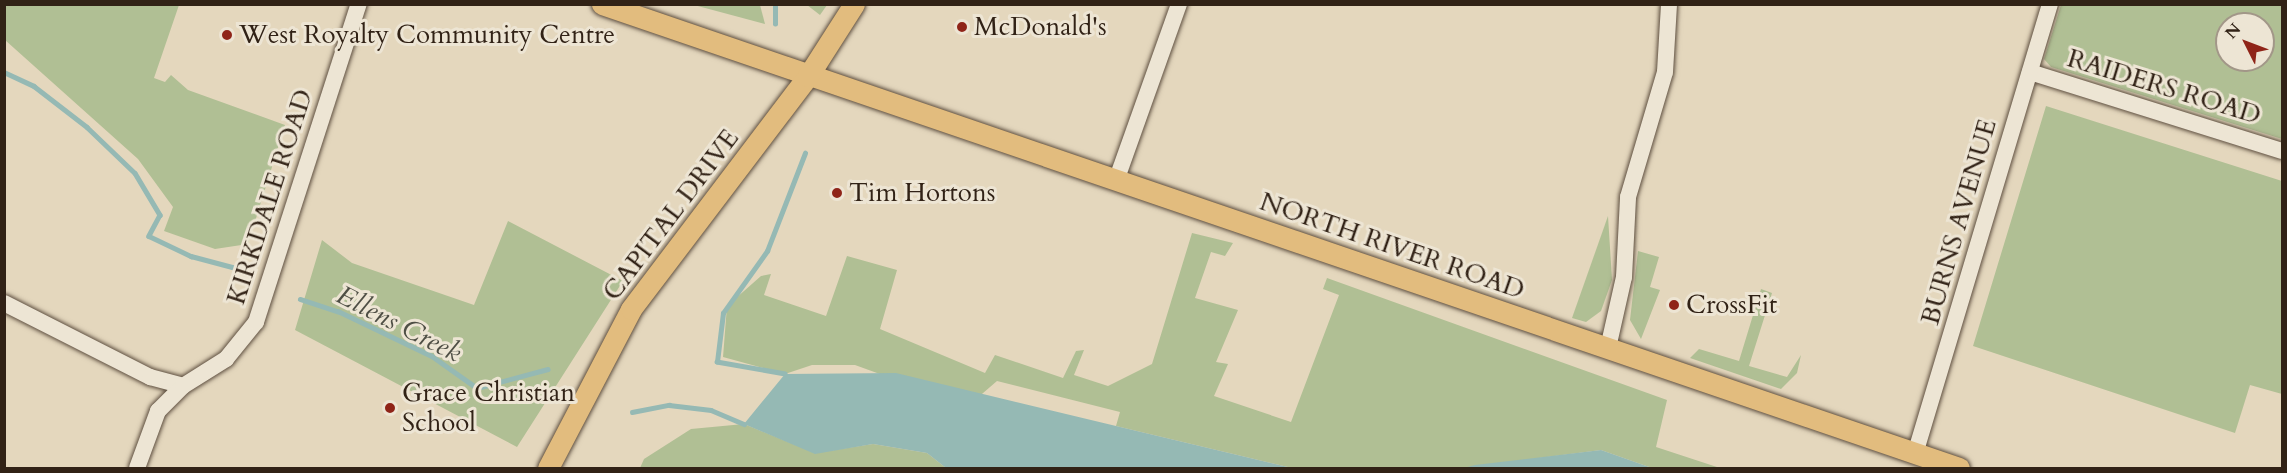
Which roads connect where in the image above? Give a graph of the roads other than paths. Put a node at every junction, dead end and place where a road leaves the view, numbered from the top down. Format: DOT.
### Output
graph roads {
  1 [pos="359,4"];
  2 [pos="602,4"];
  3 [pos="854,4"];
  4 [pos="1179,4"];
  5 [pos="1669,4"];
  6 [pos="2050,4"];
  7 [pos="2030,72"];
  8 [pos="808,76"];
  9 [pos="2283,151"];
  10 [pos="1116,181"];
  11 [pos="4,303"];
  12 [pos="1608,348"];
  13 [pos="183,386"];
  14 [pos="1915,454"];
  15 [pos="137,468"];
  16 [pos="548,468"];
  17 [pos="1959,468"];
  1 -- 13 [label="street, KIRKDALE ROAD"];
  2 -- 8 [label="main road, NORTH RIVER ROAD"];
  3 -- 8 [label="main road, CAPITAL DRIVE"];
  4 -- 10 [label="street"];
  5 -- 12 [label="street"];
  6 -- 7 [label="street, BURNS AVENUE"];
  7 -- 9 [label="street, RAIDERS ROAD"];
  7 -- 14 [label="street, BURNS AVENUE"];
  8 -- 10 [label="main road, NORTH RIVER ROAD"];
  8 -- 16 [label="main road, CAPITAL DRIVE"];
  10 -- 12 [label="main road, NORTH RIVER ROAD"];
  11 -- 13 [label="street"];
  12 -- 14 [label="main road, NORTH RIVER ROAD"];
  13 -- 15 [label="street, KIRKDALE ROAD"];
  14 -- 17 [label="main road, NORTH RIVER ROAD"];
}
